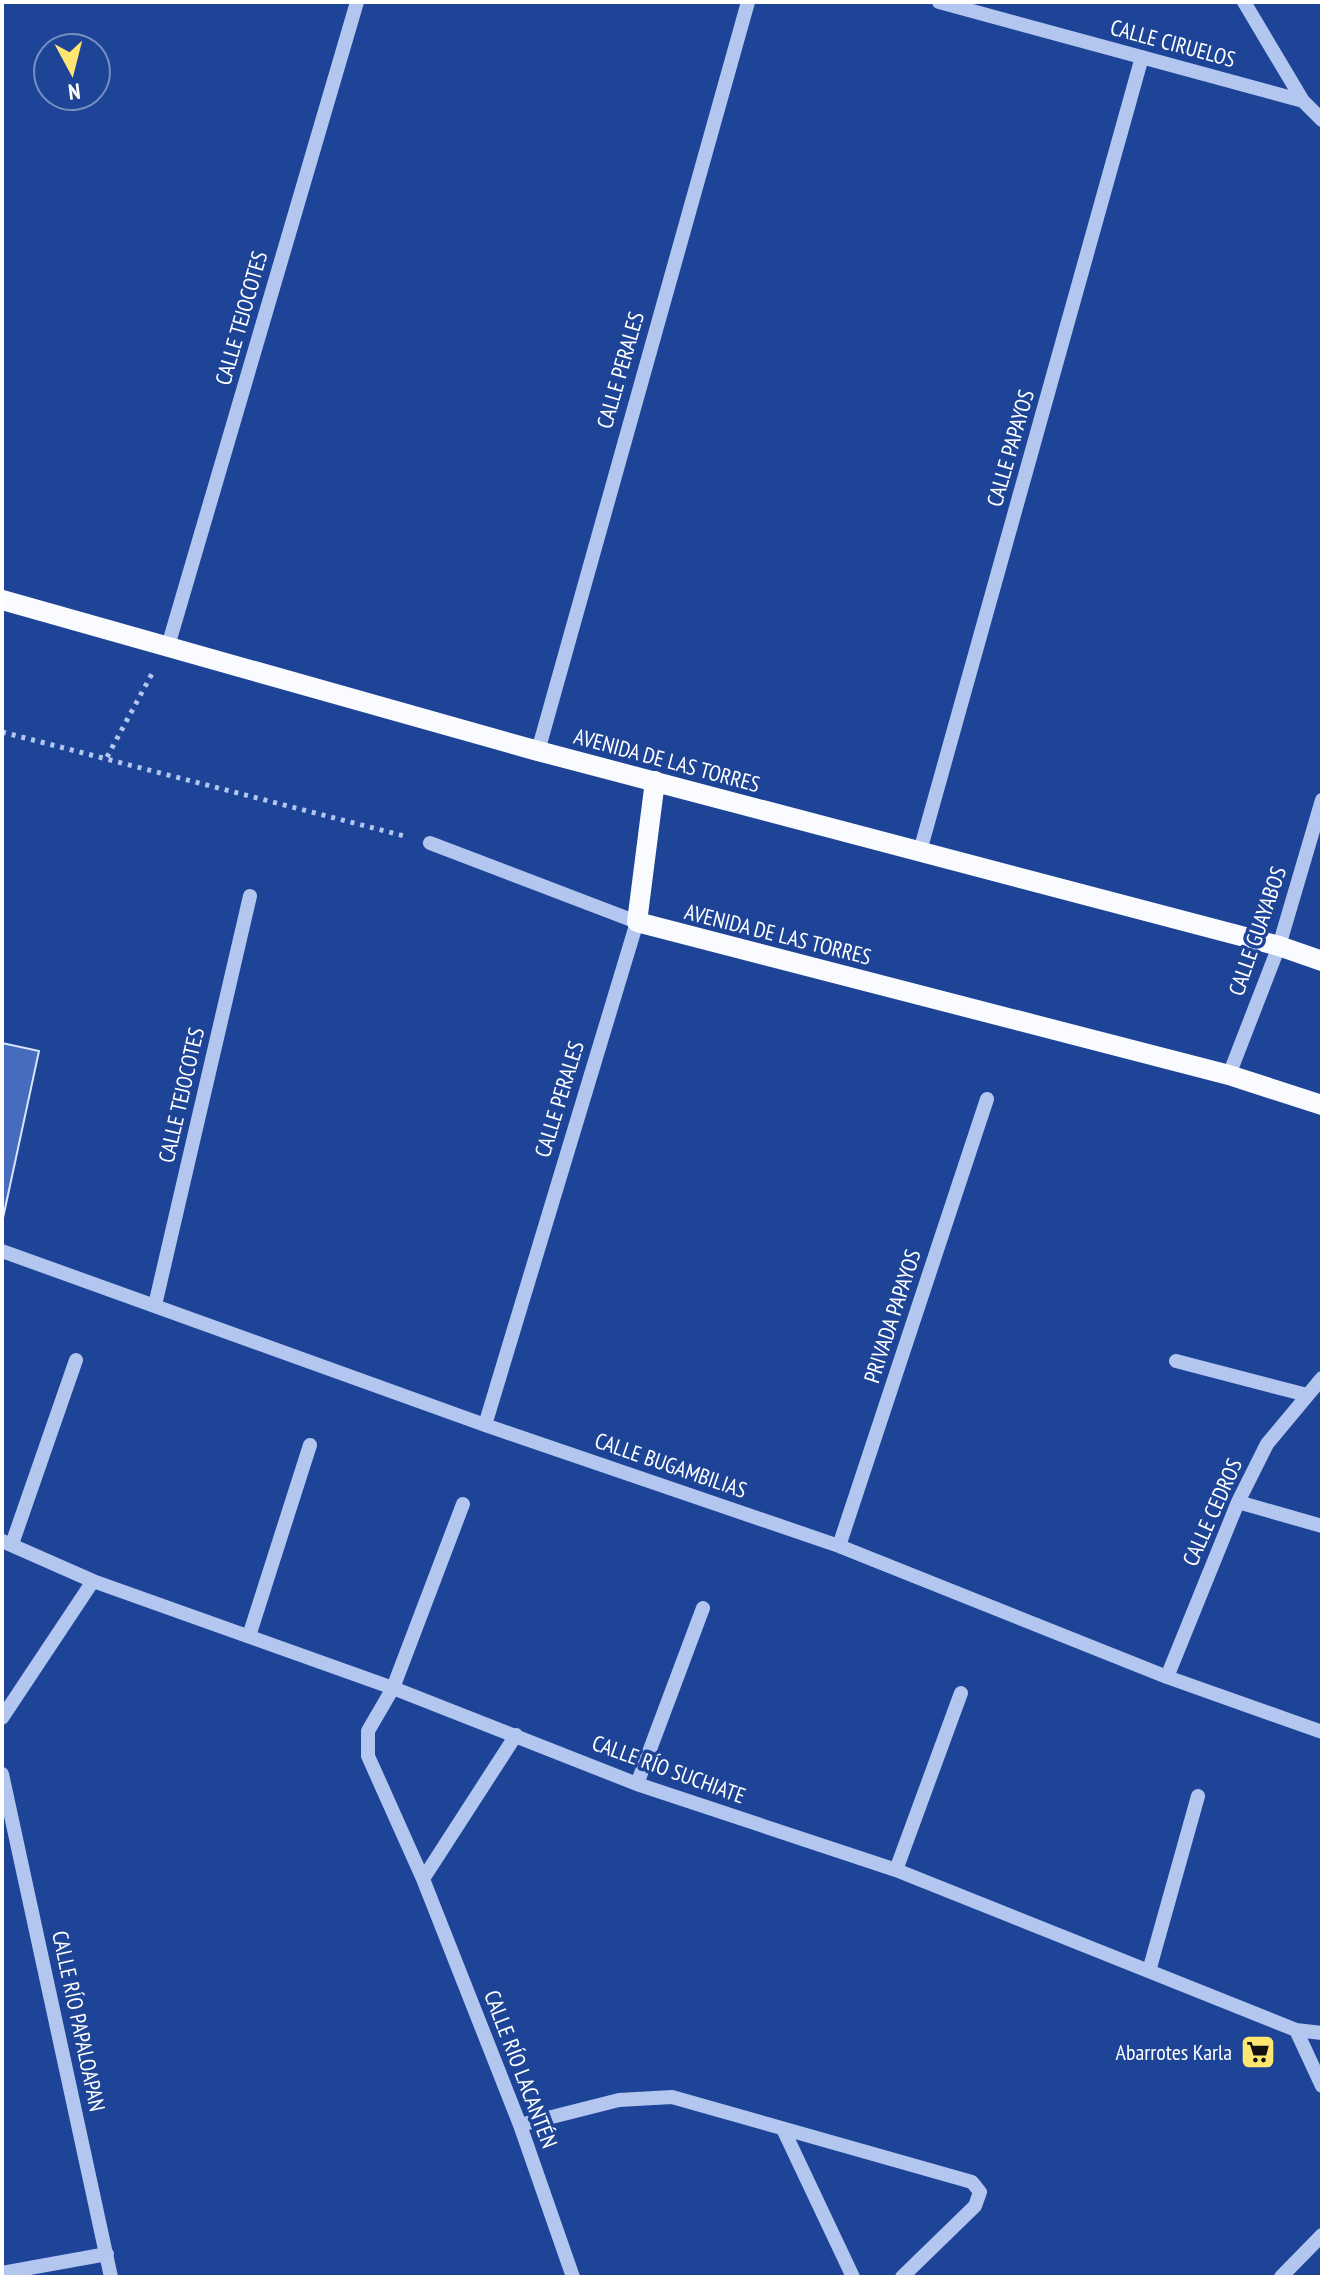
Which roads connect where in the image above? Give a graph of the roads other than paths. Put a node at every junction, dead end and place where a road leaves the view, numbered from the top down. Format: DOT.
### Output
graph roads {
  1 [pos="357,2"];
  2 [pos="748,2"];
  3 [pos="939,2"];
  4 [pos="1244,2"];
  5 [pos="1142,57"];
  6 [pos="1303,101"];
  7 [pos="1322,120"];
  8 [pos="2,600"];
  9 [pos="168,646"];
  10 [pos="538,751"];
  11 [pos="655,781"];
  12 [pos="1322,800"];
  13 [pos="430,843"];
  14 [pos="920,851"];
  15 [pos="250,896"];
  16 [pos="637,922"];
  17 [pos="1279,946"];
  18 [pos="1322,961"];
  19 [pos="1229,1075"];
  20 [pos="987,1099"];
  21 [pos="1322,1105"];
  22 [pos="2,1251"];
  23 [pos="155,1305"];
  24 [pos="76,1360"];
  25 [pos="1176,1361"];
  26 [pos="1322,1378"];
  27 [pos="1307,1395"];
  28 [pos="485,1425"];
  29 [pos="310,1445"];
  30 [pos="1238,1502"];
  31 [pos="463,1504"];
  32 [pos="1322,1526"];
  33 [pos="7,1542"];
  34 [pos="839,1546"];
  35 [pos="93,1581"];
  36 [pos="703,1608"];
  37 [pos="249,1636"];
  38 [pos="1167,1677"];
  39 [pos="393,1688"];
  40 [pos="961,1693"];
  41 [pos="2,1718"];
  42 [pos="1322,1732"];
  43 [pos="516,1735"];
  44 [pos="2,1774"];
  45 [pos="637,1784"];
  46 [pos="1198,1796"];
  47 [pos="896,1870"];
  48 [pos="423,1879"];
  49 [pos="1149,1971"];
  50 [pos="1296,2030"];
  51 [pos="1322,2033"];
  52 [pos="1322,2086"];
  53 [pos="520,2125"];
  54 [pos="784,2131"];
  55 [pos="1322,2235"];
  56 [pos="107,2254"];
  57 [pos="2,2273"];
  58 [pos="111,2277"];
  59 [pos="573,2277"];
  60 [pos="853,2277"];
  61 [pos="902,2277"];
  62 [pos="1281,2277"];
  1 -- 9 [label="street, CALLE TEJOCOTES"];
  2 -- 10 [label="street, CALLE PERALES"];
  3 -- 5 [label="street, CALLE CIRUELOS"];
  4 -- 6 [label="street"];
  5 -- 6 [label="street, CALLE CIRUELOS"];
  5 -- 14 [label="street, CALLE PAPAYOS"];
  6 -- 7 [label="street"];
  8 -- 9 [label="main road, AVENIDA DE LAS TORRES"];
  9 -- 10 [label="main road, AVENIDA DE LAS TORRES"];
  10 -- 11 [label="main road, AVENIDA DE LAS TORRES"];
  11 -- 14 [label="main road, AVENIDA DE LAS TORRES"];
  11 -- 16 [label="main road, CALLE PERALES"];
  12 -- 17 [label="street, CALLE GUAYABOS"];
  13 -- 16 [label="street, AVENIDA DE LAS TORRES"];
  14 -- 17 [label="main road, AVENIDA DE LAS TORRES"];
  15 -- 23 [label="street, CALLE TEJOCOTES"];
  16 -- 19 [label="main road, AVENIDA DE LAS TORRES"];
  16 -- 28 [label="street, CALLE PERALES"];
  17 -- 18 [label="main road, AVENIDA DE LAS TORRES"];
  17 -- 19 [label="street, CALLE GUAYABOS"];
  19 -- 21 [label="main road, AVENIDA DE LAS TORRES"];
  20 -- 34 [label="street, PRIVADA PAPAYOS"];
  22 -- 23 [label="street, CALLE BUGAMBILIAS"];
  23 -- 28 [label="street, CALLE BUGAMBILIAS"];
  24 -- 33 [label="street"];
  25 -- 27 [label="street"];
  26 -- 27 [label="street, CALLE CEDROS"];
  27 -- 30 [label="street, CALLE CEDROS"];
  28 -- 34 [label="street, CALLE BUGAMBILIAS"];
  29 -- 37 [label="street"];
  30 -- 32 [label="street"];
  30 -- 38 [label="street, CALLE CEDROS"];
  31 -- 39 [label="street, CALLE RÍO LACANTÉN"];
  33 -- 35 [label="street, CALLE RÍO SUCHIATE"];
  34 -- 38 [label="street, CALLE BUGAMBILIAS"];
  35 -- 37 [label="street, CALLE RÍO SUCHIATE"];
  35 -- 41 [label="street"];
  36 -- 45 [label="street"];
  37 -- 39 [label="street, CALLE RÍO SUCHIATE"];
  38 -- 42 [label="street, CALLE BUGAMBILIAS"];
  39 -- 43 [label="street, CALLE RÍO SUCHIATE"];
  39 -- 48 [label="street, CALLE RÍO LACANTÉN"];
  40 -- 47 [label="street"];
  43 -- 45 [label="street, CALLE RÍO SUCHIATE"];
  43 -- 48 [label="street"];
  44 -- 56 [label="street, CALLE RÍO PAPALOAPAN"];
  45 -- 47 [label="street, CALLE RÍO SUCHIATE"];
  46 -- 49 [label="street"];
  47 -- 49 [label="street, CALLE RÍO SUCHIATE"];
  48 -- 53 [label="street, CALLE RÍO LACANTÉN"];
  49 -- 50 [label="street, CALLE RÍO SUCHIATE"];
  50 -- 51 [label="street, CALLE RÍO SUCHIATE"];
  50 -- 52 [label="street"];
  53 -- 54 [label="street"];
  53 -- 59 [label="street, CALLE RÍO LACANTÉN"];
  54 -- 60 [label="street"];
  54 -- 61 [label="street"];
  55 -- 62 [label="street"];
  56 -- 57 [label="street"];
  56 -- 58 [label="street, CALLE RÍO PAPALOAPAN"];
}
